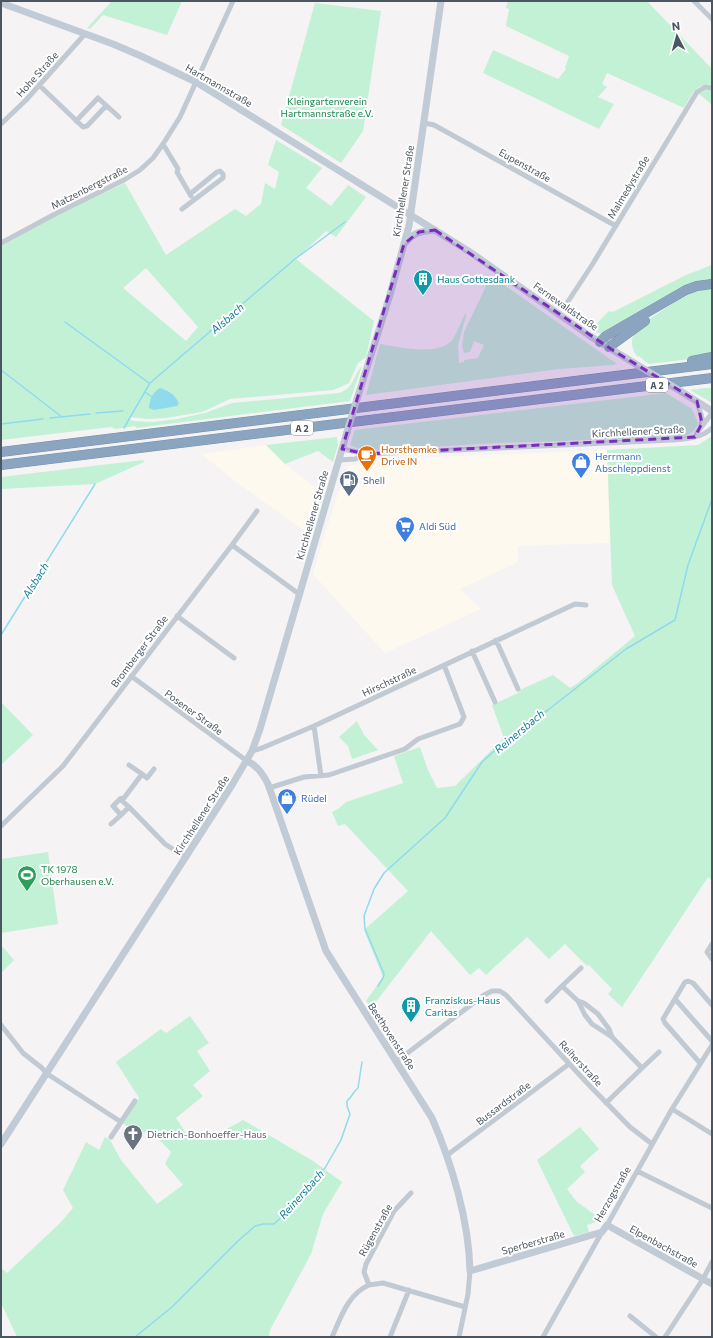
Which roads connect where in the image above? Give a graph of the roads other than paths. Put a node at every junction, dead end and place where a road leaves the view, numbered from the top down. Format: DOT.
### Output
graph roads {
  1 [pos="233,1"];
  2 [pos="441,1"];
  3 [pos="694,1"];
  4 [pos="1,3"];
  5 [pos="712,19"];
  6 [pos="85,34"];
  7 [pos="196,82"];
  8 [pos="39,85"];
  9 [pos="711,88"];
  10 [pos="106,106"];
  11 [pos="119,117"];
  12 [pos="76,121"];
  13 [pos="424,123"];
  14 [pos="1,124"];
  15 [pos="163,144"];
  16 [pos="190,194"];
  17 [pos="194,200"];
  18 [pos="182,208"];
  19 [pos="411,215"];
  20 [pos="616,226"];
  21 [pos="435,230"];
  22 [pos="1,243"];
  23 [pos="404,244"];
  24 [pos="712,284"];
  25 [pos="712,287"];
  26 [pos="567,303"];
  27 [pos="600,342"];
  28 [pos="609,347"];
  29 [pos="712,357"];
  30 [pos="712,364"];
  31 [pos="650,372"];
  32 [pos="712,378"];
  33 [pos="697,401"];
  34 [pos="712,412"];
  35 [pos="701,427"];
  36 [pos="712,428"];
  37 [pos="695,437"];
  38 [pos="342,449"];
  39 [pos="1,452"];
  40 [pos="367,454"];
  41 [pos="339,460"];
  42 [pos="1,465"];
  43 [pos="257,511"];
  44 [pos="232,546"];
  45 [pos="299,594"];
  46 [pos="586,605"];
  47 [pos="177,616"];
  48 [pos="496,640"];
  49 [pos="472,652"];
  50 [pos="234,658"];
  51 [pos="444,665"];
  52 [pos="131,676"];
  53 [pos="518,689"];
  54 [pos="495,702"];
  55 [pos="314,726"];
  56 [pos="252,751"];
  57 [pos="246,761"];
  58 [pos="129,764"];
  59 [pos="154,768"];
  60 [pos="142,774"];
  61 [pos="321,776"];
  62 [pos="269,788"];
  63 [pos="120,799"];
  64 [pos="129,807"];
  65 [pos="121,815"];
  66 [pos="111,824"];
  67 [pos="1,826"];
  68 [pos="185,857"];
  69 [pos="712,944"];
  70 [pos="712,959"];
  71 [pos="581,968"];
  72 [pos="562,986"];
  73 [pos="675,999"];
  74 [pos="547,1001"];
  75 [pos="578,1001"];
  76 [pos="712,1005"];
  77 [pos="1,1024"];
  78 [pos="612,1037"];
  79 [pos="712,1041"];
  80 [pos="712,1045"];
  81 [pos="659,1052"];
  82 [pos="710,1052"];
  83 [pos="397,1061"];
  84 [pos="700,1063"];
  85 [pos="569,1064"];
  86 [pos="642,1068"];
  87 [pos="46,1073"];
  88 [pos="135,1100"];
  89 [pos="606,1103"];
  90 [pos="672,1109"];
  91 [pos="121,1122"];
  92 [pos="712,1134"];
  93 [pos="110,1137"];
  94 [pos="1,1144"];
  95 [pos="652,1144"];
  96 [pos="446,1156"];
  97 [pos="637,1171"];
  98 [pos="411,1193"];
  99 [pos="712,1208"];
  100 [pos="607,1225"];
  101 [pos="602,1232"];
  102 [pos="712,1262"];
  103 [pos="470,1271"];
  104 [pos="703,1279"];
  105 [pos="712,1284"];
  106 [pos="369,1285"];
  107 [pos="409,1290"];
  108 [pos="465,1307"];
  109 [pos="630,1316"];
  110 [pos="332,1337"];
  111 [pos="390,1337"];
  112 [pos="459,1337"];
  113 [pos="543,1337"];
  114 [pos="656,1337"];
  115 [pos="665,1337"];
  1 -- 7 [label="street, Matzenbergstraße"];
  2 -- 13 [label="main road, Kirchhellener Straße"];
  3 -- 5 [label="street"];
  4 -- 6 [label="main road, Hartmannstraße"];
  6 -- 7 [label="main road, Hartmannstraße"];
  6 -- 8 [label="street, Hohe Straße"];
  7 -- 15 [label="street, Matzenbergstraße"];
  7 -- 19 [label="main road, Hartmannstraße"];
  8 -- 12 [label="street"];
  8 -- 14 [label="street, Hohe Straße"];
  9 -- 20 [label="street, Malmedystraße"];
  10 -- 11 [label="street"];
  10 -- 12 [label="street"];
  10 -- 12 [label="street"];
  13 -- 19 [label="main road, Kirchhellener Straße"];
  13 -- 20 [label="street, Eupenstraße"];
  15 -- 16 [label="street"];
  15 -- 22 [label="street, Matzenbergstraße"];
  16 -- 17 [label="street"];
  16 -- 17 [label="street"];
  17 -- 18 [label="street"];
  19 -- 21 [label="main road, Fernewaldstraße"];
  19 -- 23 [label="main road, Kirchhellener Straße"];
  20 -- 26 [label="street, Malmedystraße"];
  21 -- 23 [label="main road"];
  21 -- 27 [label="main road, Fernewaldstraße"];
  23 -- 38 [label="main road, Kirchhellener Straße, bridge"];
  24 -- 27 [label="highway"];
  25 -- 28 [label="highway"];
  27 -- 28 [label="main road, Fernewaldstraße"];
  28 -- 33 [label="main road, Fernewaldstraße, bridge"];
  29 -- 31 [label="highway"];
  30 -- 31 [label="highway, A 2"];
  31 -- 39 [label="highway, A 2"];
  32 -- 42 [label="highway, A 2"];
  33 -- 34 [label="main road, Fernewaldstraße"];
  33 -- 35 [label="street"];
  34 -- 35 [label="street, Kirchhellener Straße"];
  35 -- 37 [label="street, Kirchhellener Straße"];
  36 -- 37 [label="street, Kirchhellener Straße"];
  37 -- 40 [label="street, Kirchhellener Straße"];
  38 -- 40 [label="street, Kirchhellener Straße"];
  38 -- 41 [label="main road, Kirchhellener Straße"];
  40 -- 41 [label="street, Kirchhellener Straße"];
  41 -- 45 [label="main road, Kirchhellener Straße"];
  43 -- 44 [label="street, Bromberger Straße"];
  44 -- 45 [label="street"];
  44 -- 47 [label="street, Bromberger Straße"];
  45 -- 56 [label="main road, Kirchhellener Straße"];
  46 -- 48 [label="street, Hirschstraße"];
  47 -- 50 [label="street"];
  47 -- 52 [label="street, Bromberger Straße"];
  48 -- 49 [label="street, Hirschstraße"];
  48 -- 53 [label="street"];
  49 -- 51 [label="street, Hirschstraße"];
  49 -- 54 [label="street"];
  51 -- 55 [label="street, Hirschstraße"];
  51 -- 61 [label="street"];
  52 -- 57 [label="street, Posener Straße"];
  52 -- 67 [label="street, Bromberger Straße"];
  55 -- 56 [label="street, Hirschstraße"];
  55 -- 61 [label="street"];
  56 -- 57 [label="main road, Kirchhellener Straße"];
  57 -- 62 [label="main road, Beethovenstraße"];
  57 -- 68 [label="main road, Kirchhellener Straße"];
  58 -- 60 [label="street"];
  59 -- 60 [label="street"];
  60 -- 63 [label="street"];
  61 -- 62 [label="street"];
  62 -- 83 [label="main road, Beethovenstraße"];
  63 -- 64 [label="street"];
  63 -- 65 [label="street"];
  64 -- 65 [label="street"];
  64 -- 68 [label="street"];
  65 -- 66 [label="street"];
  68 -- 87 [label="main road, Kirchhellener Straße"];
  69 -- 70 [label="street"];
  71 -- 72 [label="street"];
  72 -- 74 [label="street"];
  72 -- 75 [label="street"];
  73 -- 76 [label="street"];
  73 -- 79 [label="street"];
  73 -- 84 [label="street"];
  75 -- 78 [label="street"];
  75 -- 78 [label="street"];
  77 -- 87 [label="street"];
  78 -- 86 [label="street"];
  80 -- 82 [label="street, Herzogstraße"];
  81 -- 86 [label="street"];
  82 -- 84 [label="street, Herzogstraße"];
  83 -- 85 [label="street, Reiherstraße"];
  83 -- 96 [label="main road, Beethovenstraße"];
  84 -- 90 [label="street, Herzogstraße"];
  85 -- 89 [label="street, Reiherstraße"];
  85 -- 96 [label="street, Bussardstraße"];
  86 -- 89 [label="street"];
  87 -- 91 [label="street"];
  87 -- 94 [label="main road, Kirchhellener Straße"];
  88 -- 91 [label="street"];
  89 -- 95 [label="street, Reiherstraße"];
  90 -- 92 [label="street"];
  90 -- 95 [label="street, Herzogstraße"];
  91 -- 93 [label="street"];
  95 -- 97 [label="street, Herzogstraße"];
  96 -- 103 [label="main road, Beethovenstraße"];
  97 -- 99 [label="street"];
  97 -- 100 [label="street, Herzogstraße"];
  98 -- 106 [label="street, Rügenstraße"];
  100 -- 101 [label="main road, Herzogstraße"];
  100 -- 104 [label="main road, Elpenbachstraße"];
  101 -- 103 [label="main road, Sperberstraße"];
  101 -- 113 [label="street, Herzogstraße"];
  102 -- 104 [label="street"];
  103 -- 108 [label="street, Beethovenstraße"];
  104 -- 105 [label="main road, Elpenbachstraße"];
  104 -- 115 [label="street"];
  106 -- 107 [label="street"];
  106 -- 110 [label="street"];
  107 -- 108 [label="street"];
  107 -- 111 [label="street"];
  108 -- 112 [label="street, Beethovenstraße"];
  109 -- 114 [label="street"];
}
